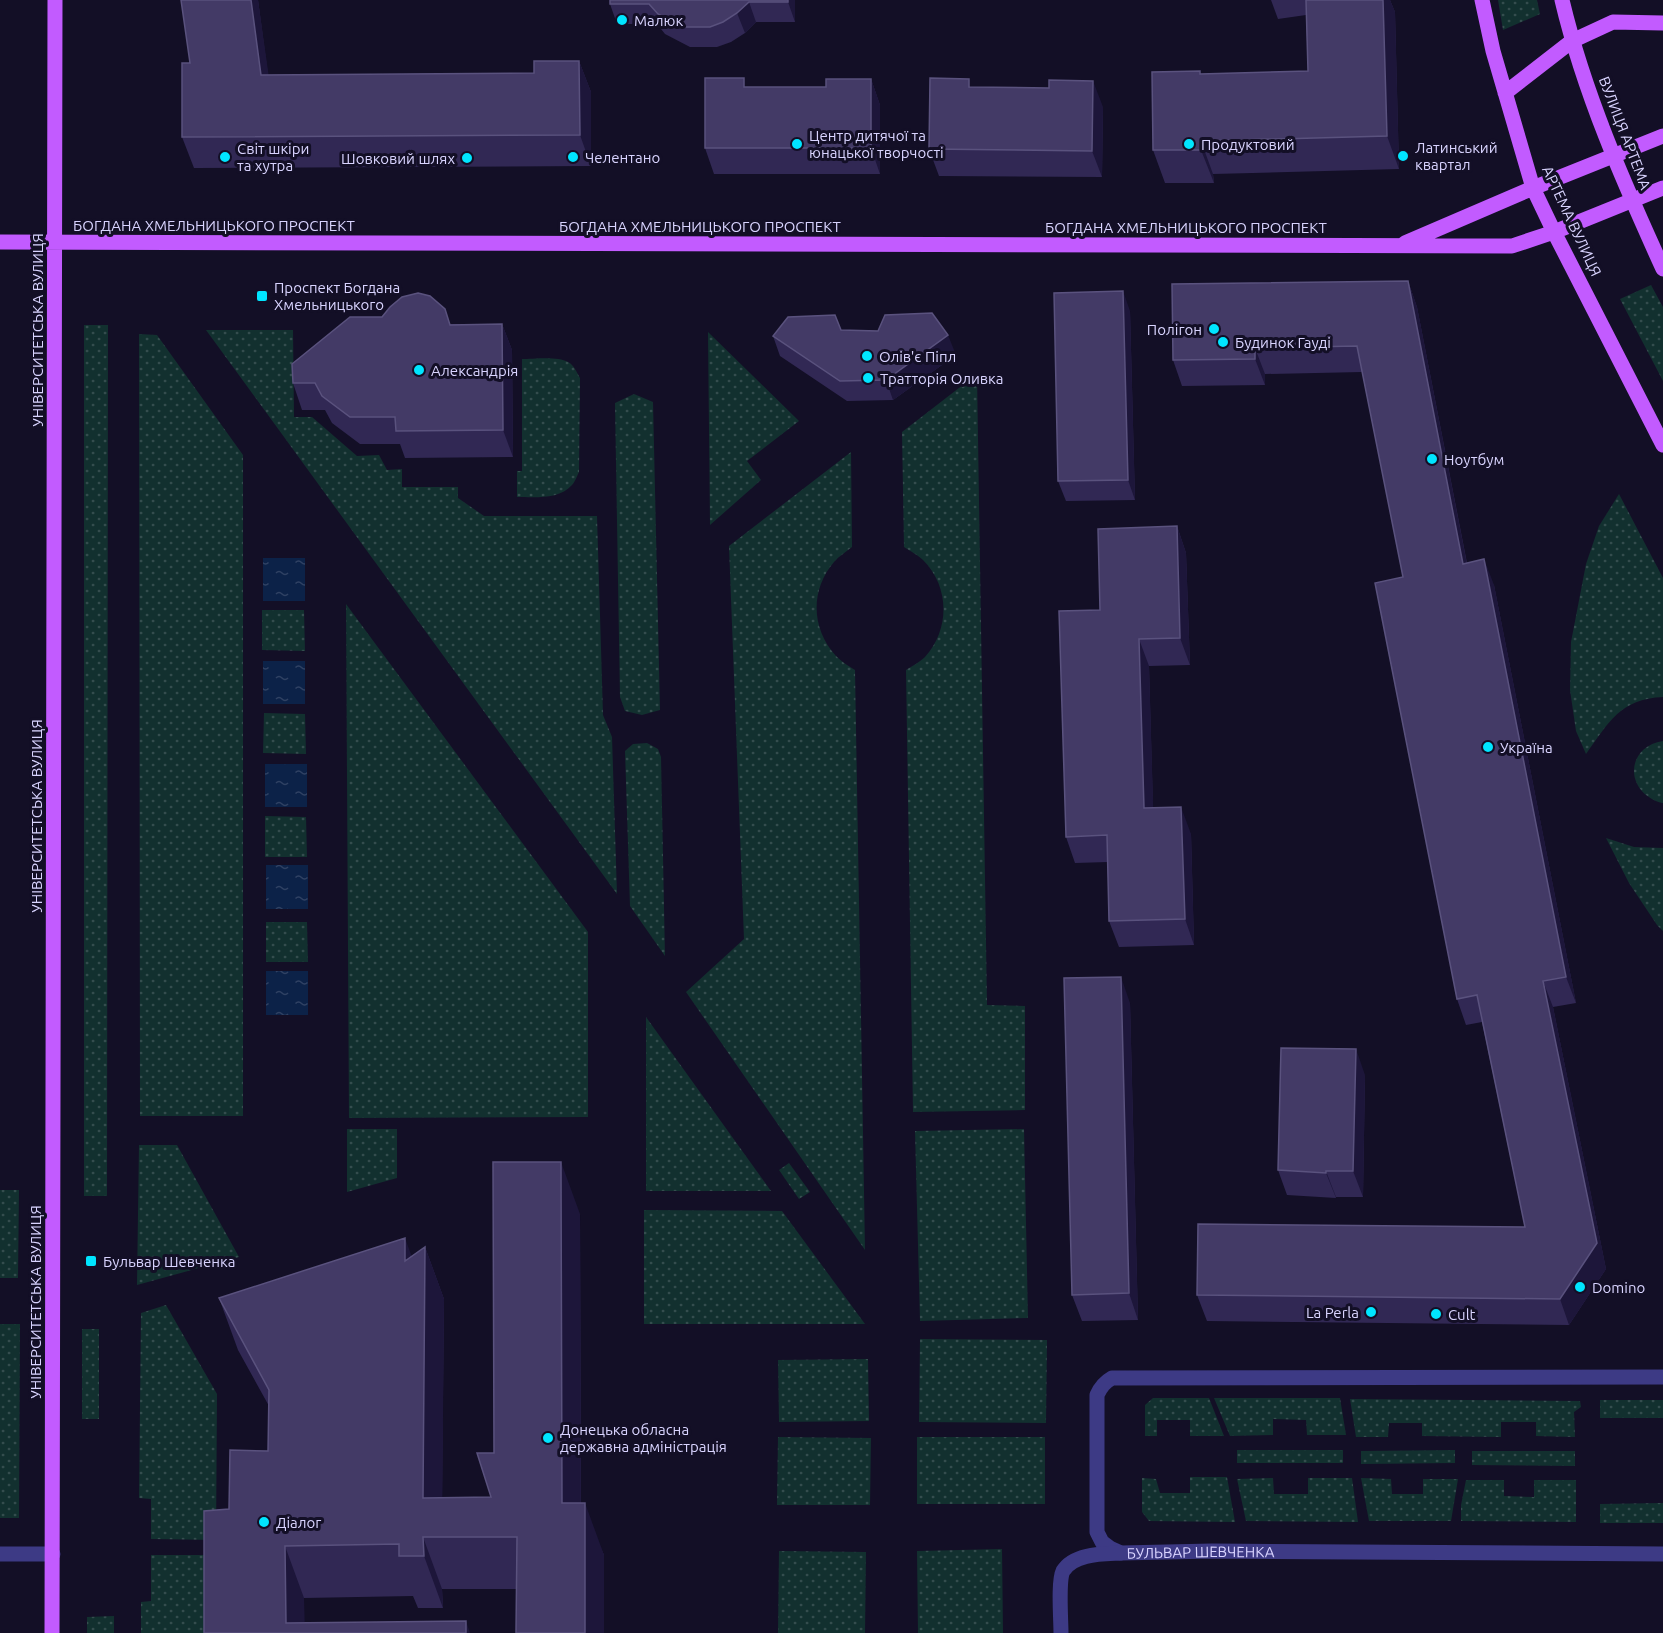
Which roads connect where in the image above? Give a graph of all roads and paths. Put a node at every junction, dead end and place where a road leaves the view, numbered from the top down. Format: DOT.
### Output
graph roads {
  1 [pos="56,0"];
  2 [pos="1482,0"];
  3 [pos="1562,0"];
  4 [pos="1663,23"];
  5 [pos="1572,41"];
  6 [pos="1505,93"];
  7 [pos="1663,136"];
  8 [pos="1612,155"];
  9 [pos="1533,188"];
  10 [pos="1663,188"];
  11 [pos="1632,201"];
  12 [pos="1554,232"];
  13 [pos="0,242"];
  14 [pos="56,242"];
  15 [pos="1399,246"];
  16 [pos="1663,269"];
  17 [pos="1663,446"];
  18 [pos="1663,1377"];
  19 [pos="1122,1553"];
  20 [pos="0,1554"];
  21 [pos="53,1554"];
  22 [pos="1663,1554"];
  23 [pos="52,1633"];
  24 [pos="1061,1633"];
  1 -- 14 [label="main road, УНІВЕРСИТЕТСЬКА ВУЛИЦЯ"];
  2 -- 6 [label="main road, АРТЕМА ВУЛИЦЯ"];
  3 -- 5 [label="main road"];
  4 -- 5 [label="main road"];
  5 -- 6 [label="main road"];
  5 -- 8 [label="main road, ВУЛИЦЯ АРТЕМА"];
  6 -- 9 [label="main road, АРТЕМА ВУЛИЦЯ"];
  7 -- 8 [label="main road, БОГДАНА ХМЕЛЬНИЦЬКОГО ПРОСПЕКТ"];
  8 -- 9 [label="main road, БОГДАНА ХМЕЛЬНИЦЬКОГО ПРОСПЕКТ"];
  8 -- 11 [label="main road, ВУЛИЦЯ АРТЕМА"];
  9 -- 12 [label="main road, АРТЕМА ВУЛИЦЯ"];
  9 -- 15 [label="main road, БОГДАНА ХМЕЛЬНИЦЬКОГО ПРОСПЕКТ"];
  10 -- 11 [label="main road, БОГДАНА ХМЕЛЬНИЦЬКОГО ПРОСПЕКТ"];
  11 -- 12 [label="main road, БОГДАНА ХМЕЛЬНИЦЬКОГО ПРОСПЕКТ"];
  11 -- 16 [label="main road, ВУЛИЦЯ АРТЕМА"];
  12 -- 15 [label="main road, БОГДАНА ХМЕЛЬНИЦЬКОГО ПРОСПЕКТ"];
  12 -- 17 [label="main road, АРТЕМА ВУЛИЦЯ"];
  13 -- 14 [label="main road, БОГДАНА ХМЕЛЬНИЦЬКОГО ПРОСПЕКТ"];
  14 -- 15 [label="main road, БОГДАНА ХМЕЛЬНИЦЬКОГО ПРОСПЕКТ"];
  14 -- 21 [label="main road, УНІВЕРСИТЕТСЬКА ВУЛИЦЯ"];
  18 -- 19 [label="street, БУЛЬВАР ШЕВЧЕНКА"];
  19 -- 22 [label="street, БУЛЬВАР ШЕВЧЕНКА"];
  19 -- 24 [label="street"];
  20 -- 21 [label="street"];
  21 -- 23 [label="main road, УНІВЕРСИТЕТСЬКА ВУЛИЦЯ"];
}
